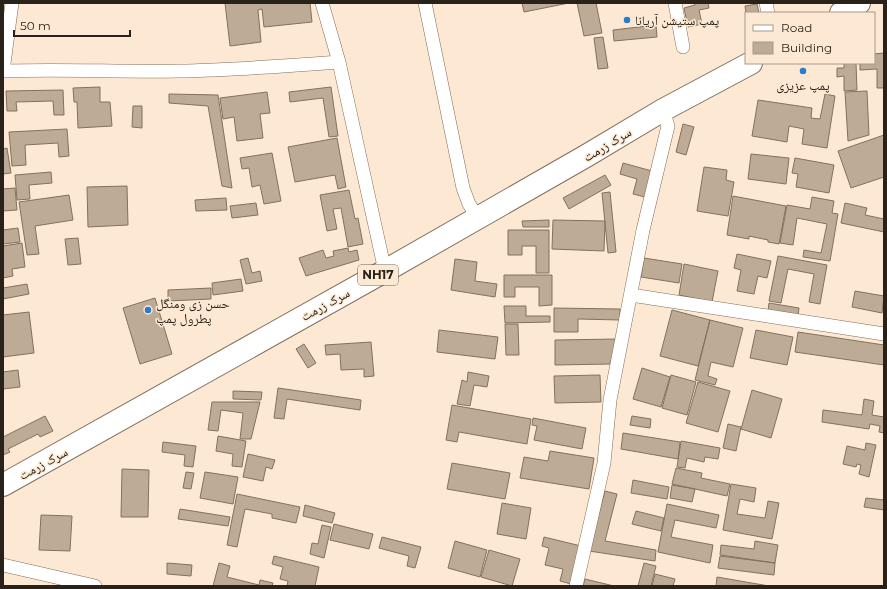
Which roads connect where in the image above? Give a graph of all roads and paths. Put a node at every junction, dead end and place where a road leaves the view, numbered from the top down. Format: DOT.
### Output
graph roads {
  1 [pos="12,3"];
  2 [pos="322,3"];
  3 [pos="425,3"];
  4 [pos="675,3"];
  5 [pos="859,3"];
  6 [pos="843,12"];
  7 [pos="683,47"];
  8 [pos="339,62"];
  9 [pos="749,64"];
  10 [pos="3,71"];
  11 [pos="663,110"];
  12 [pos="478,218"];
  13 [pos="385,271"];
  14 [pos="631,295"];
  15 [pos="884,334"];
  16 [pos="3,485"];
  17 [pos="3,565"];
  18 [pos="95,586"];
  19 [pos="576,586"];
  1 -- 10 [label="street"];
  2 -- 8 [label="street"];
  3 -- 12 [label="street"];
  4 -- 7 [label="street"];
  5 -- 6 [label="highway"];
  8 -- 10 [label="street"];
  8 -- 13 [label="street"];
  9 -- 11 [label="highway, سرک زرمت / NH17"];
  11 -- 12 [label="highway, سرک زرمت / NH17"];
  11 -- 14 [label="street"];
  12 -- 13 [label="highway, سرک زرمت / NH17"];
  13 -- 16 [label="highway, سرک زرمت / NH17"];
  14 -- 15 [label="street"];
  14 -- 19 [label="street"];
  17 -- 18 [label="street"];
}
